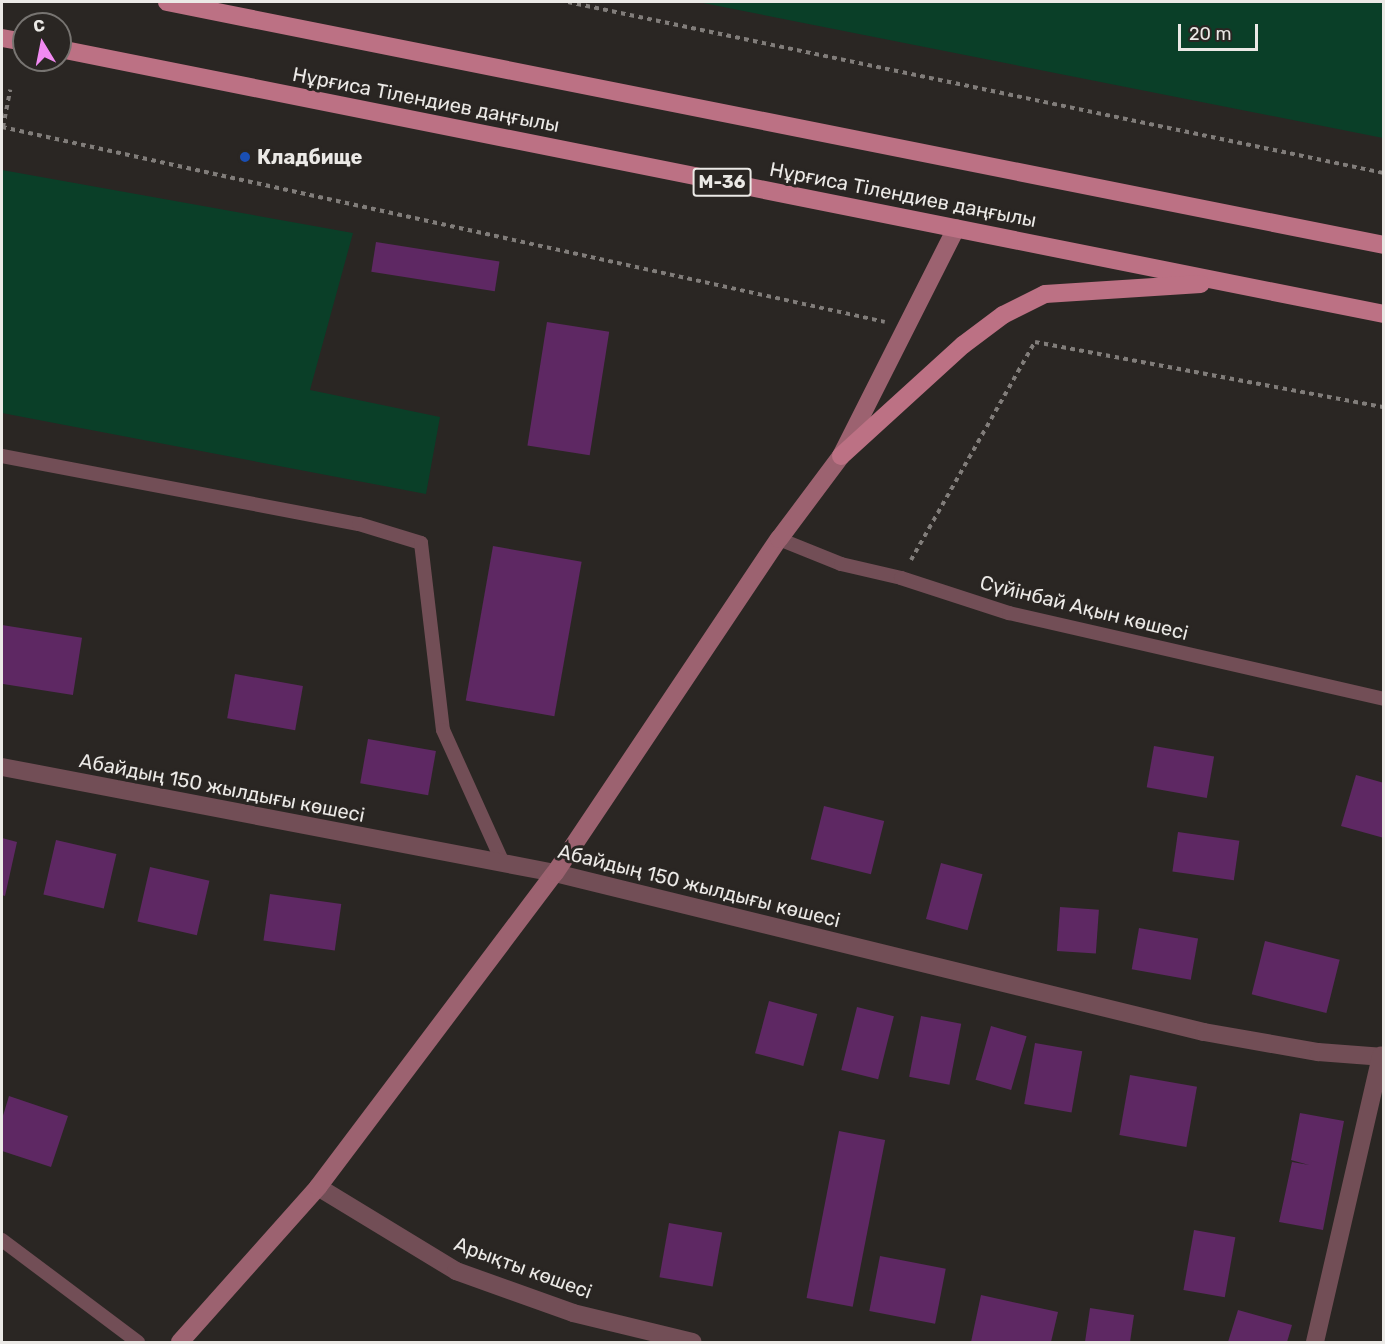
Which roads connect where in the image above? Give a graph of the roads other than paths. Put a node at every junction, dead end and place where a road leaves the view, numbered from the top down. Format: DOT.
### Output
graph roads {
  1 [pos="167,2"];
  2 [pos="72,51"];
  3 [pos="956,228"];
  4 [pos="1383,245"];
  5 [pos="1230,283"];
  6 [pos="1383,314"];
  7 [pos="2,456"];
  8 [pos="841,456"];
  9 [pos="779,539"];
  10 [pos="1383,699"];
  11 [pos="2,767"];
  12 [pos="503,863"];
  13 [pos="555,873"];
  14 [pos="1382,1057"];
  15 [pos="318,1187"];
  16 [pos="2,1240"];
  17 [pos="138,1342"];
  18 [pos="180,1342"];
  19 [pos="693,1342"];
  20 [pos="1315,1342"];
  1 -- 4 [label="main road"];
  2 -- 3 [label="main road, Нұрғиса Тілендиев даңғылы / M-36"];
  3 -- 5 [label="main road, Нұрғиса Тілендиев даңғылы / M-36"];
  3 -- 8 [label="street"];
  5 -- 6 [label="main road, Нұрғиса Тілендиев даңғылы / M-36"];
  5 -- 8 [label="main road"];
  7 -- 12 [label="lane"];
  8 -- 9 [label="street"];
  9 -- 10 [label="lane, Сүйінбай Ақын көшесі"];
  9 -- 13 [label="street"];
  11 -- 12 [label="street, Абайдың 150 жылдығы көшесі"];
  12 -- 13 [label="street, Абайдың 150 жылдығы көшесі"];
  13 -- 14 [label="street, Абайдың 150 жылдығы көшесі"];
  13 -- 15 [label="street"];
  14 -- 20 [label="street"];
  15 -- 18 [label="street"];
  15 -- 19 [label="street, Арықты көшесі"];
  16 -- 17 [label="lane"];
}
